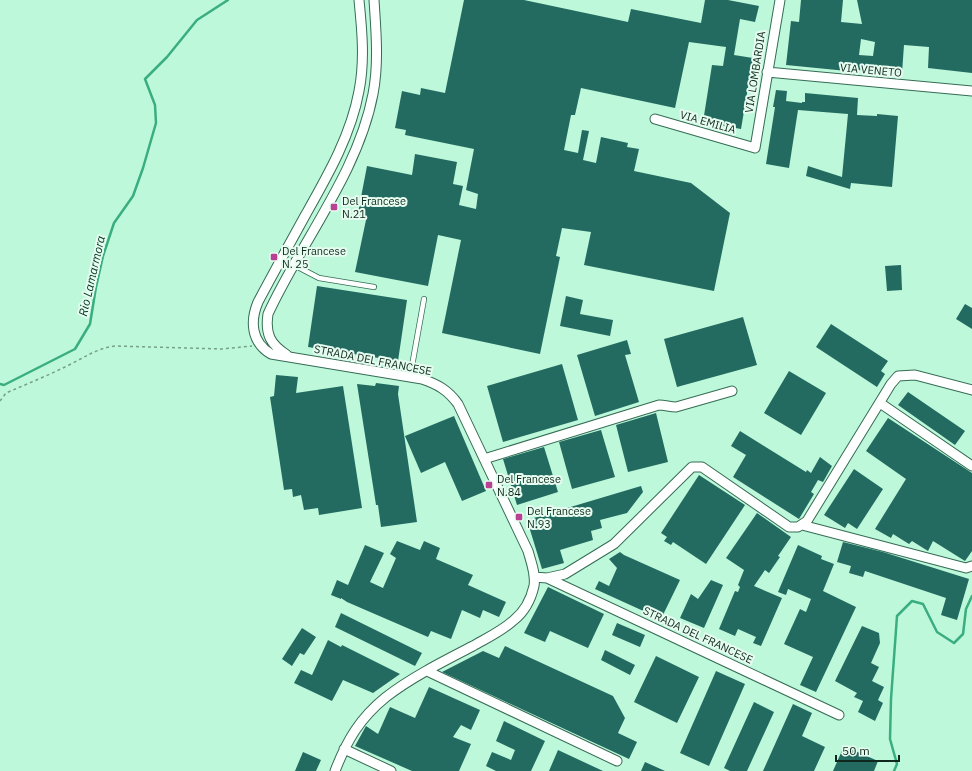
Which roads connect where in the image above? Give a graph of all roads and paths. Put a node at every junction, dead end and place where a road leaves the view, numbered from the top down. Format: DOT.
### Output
graph roads {
  1 [pos="359,0"];
  2 [pos="374,0"];
  3 [pos="780,0"];
  4 [pos="362,65"];
  5 [pos="376,65"];
  6 [pos="767,72"];
  7 [pos="972,91"];
  8 [pos="655,119"];
  9 [pos="346,135"];
  10 [pos="360,140"];
  11 [pos="755,148"];
  12 [pos="285,253"];
  13 [pos="296,263"];
  14 [pos="374,288"];
  15 [pos="424,300"];
  16 [pos="260,345"];
  17 [pos="288,356"];
  18 [pos="410,377"];
  19 [pos="972,390"];
  20 [pos="732,391"];
  21 [pos="0,401"];
  22 [pos="880,403"];
  23 [pos="484,459"];
  24 [pos="972,466"];
  25 [pos="802,524"];
  26 [pos="972,566"];
  27 [pos="534,577"];
  28 [pos="548,578"];
  29 [pos="427,671"];
  30 [pos="839,715"];
  31 [pos="344,750"];
  32 [pos="617,761"];
  33 [pos="335,771"];
  34 [pos="391,771"];
  1 -- 4 [label="street"];
  2 -- 5 [label="street, STRADA DEL FRANCESE"];
  3 -- 6 [label="street, VIA LOMBARDIA"];
  4 -- 5 [label="street"];
  4 -- 9 [label="street"];
  5 -- 10 [label="street, STRADA DEL FRANCESE"];
  6 -- 7 [label="street, VIA VENETO"];
  6 -- 11 [label="street, VIA LOMBARDIA"];
  8 -- 11 [label="street, VIA EMILIA"];
  9 -- 10 [label="street"];
  9 -- 12 [label="street"];
  10 -- 13 [label="street, STRADA DEL FRANCESE"];
  12 -- 13 [label="street"];
  12 -- 16 [label="street"];
  13 -- 14 [label="lane"];
  13 -- 17 [label="street, STRADA DEL FRANCESE"];
  15 -- 18 [label="lane"];
  16 -- 17 [label="street, STRADA DEL FRANCESE"];
  16 -- 21 [label="path"];
  17 -- 18 [label="street, STRADA DEL FRANCESE"];
  18 -- 23 [label="street, STRADA DEL FRANCESE"];
  19 -- 22 [label="street"];
  20 -- 23 [label="street"];
  22 -- 24 [label="street"];
  22 -- 25 [label="street"];
  23 -- 27 [label="street, STRADA DEL FRANCESE"];
  25 -- 26 [label="street, STRADA DEL FRANCESE"];
  25 -- 28 [label="street, STRADA DEL FRANCESE"];
  27 -- 28 [label="street, STRADA DEL FRANCESE"];
  27 -- 29 [label="street, STRADA DEL FRANCESE"];
  28 -- 30 [label="street, STRADA DEL FRANCESE"];
  29 -- 31 [label="street, STRADA DEL FRANCESE"];
  29 -- 32 [label="street"];
  31 -- 33 [label="street, STRADA DEL FRANCESE"];
  31 -- 34 [label="street"];
}
